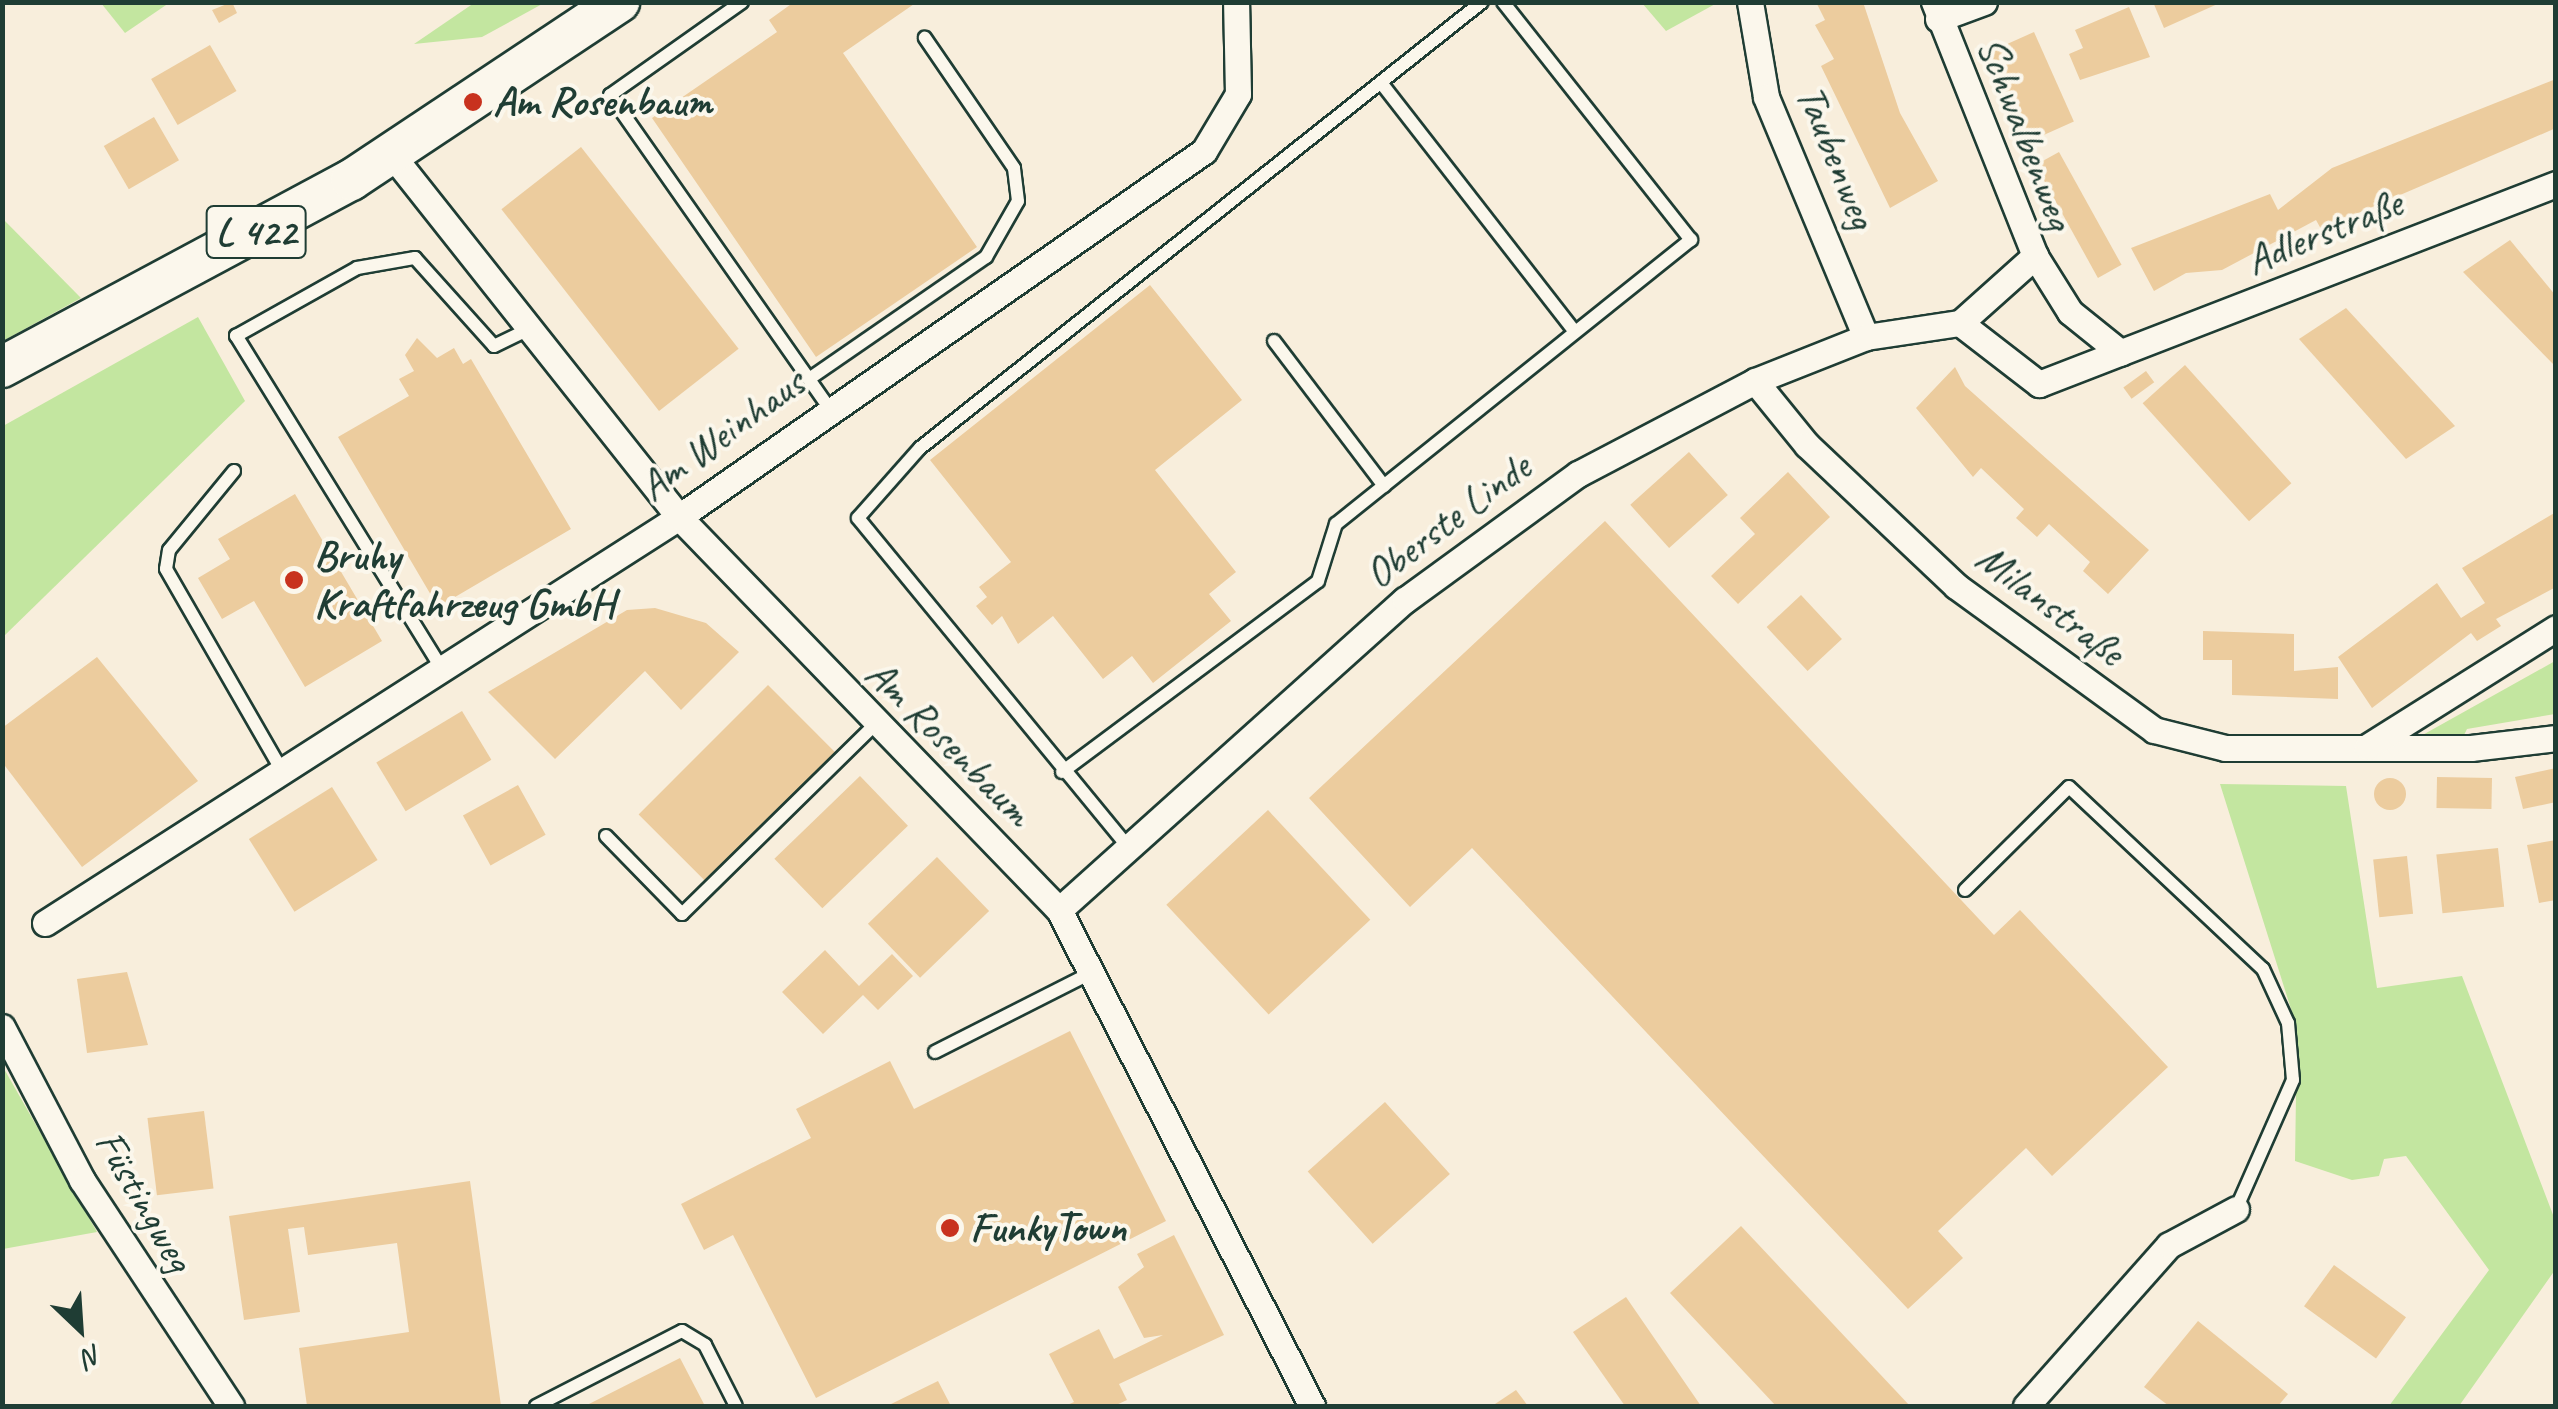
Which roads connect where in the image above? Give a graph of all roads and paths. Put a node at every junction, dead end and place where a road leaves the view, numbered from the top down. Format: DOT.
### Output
graph roads {
  1 [pos="619,2"];
  2 [pos="742,2"];
  3 [pos="1236,2"];
  4 [pos="1482,2"];
  5 [pos="1503,2"];
  6 [pos="1750,2"];
  7 [pos="1984,2"];
  8 [pos="1936,11"];
  9 [pos="925,38"];
  10 [pos="1382,84"];
  11 [pos="392,155"];
  12 [pos="2556,184"];
  13 [pos="2034,256"];
  14 [pos="1960,323"];
  15 [pos="527,330"];
  16 [pos="1574,331"];
  17 [pos="1866,337"];
  18 [pos="1274,341"];
  19 [pos="2121,353"];
  20 [pos="2,367"];
  21 [pos="809,379"];
  22 [pos="1755,381"];
  23 [pos="828,408"];
  24 [pos="234,471"];
  25 [pos="1384,486"];
  26 [pos="679,517"];
  27 [pos="2556,628"];
  28 [pos="442,668"];
  29 [pos="873,726"];
  30 [pos="2556,738"];
  31 [pos="2367,747"];
  32 [pos="282,771"];
  33 [pos="1062,772"];
  34 [pos="606,836"];
  35 [pos="1130,850"];
  36 [pos="1965,890"];
  37 [pos="1060,910"];
  38 [pos="45,924"];
  39 [pos="1091,973"];
  40 [pos="2,1027"];
  41 [pos="935,1052"];
  42 [pos="2236,1208"];
  43 [pos="231,1406"];
  44 [pos="536,1406"];
  45 [pos="736,1406"];
  46 [pos="1312,1406"];
  47 [pos="2026,1406"];
  1 -- 11 [label="main road, L 422"];
  2 -- 21 [label="lane"];
  3 -- 23 [label="street, Am Weinhaus"];
  4 -- 10 [label="lane"];
  5 -- 16 [label="lane"];
  6 -- 17 [label="street, Taubenweg"];
  7 -- 8 [label="street"];
  8 -- 13 [label="street, Schwalbenweg"];
  9 -- 21 [label="lane"];
  10 -- 16 [label="lane"];
  10 -- 33 [label="lane"];
  11 -- 15 [label="street, Am Rosenbaum"];
  11 -- 20 [label="main road, L 422"];
  12 -- 19 [label="street, Adlerstraße"];
  13 -- 14 [label="street, Schwalbenweg"];
  13 -- 19 [label="street"];
  14 -- 17 [label="street, Oberste Linde"];
  14 -- 19 [label="street, Adlerstraße"];
  15 -- 26 [label="street, Am Rosenbaum"];
  15 -- 28 [label="lane"];
  16 -- 25 [label="lane"];
  17 -- 22 [label="street, Oberste Linde"];
  18 -- 25 [label="lane"];
  21 -- 23 [label="lane"];
  22 -- 31 [label="street, Milanstraße"];
  22 -- 35 [label="street, Oberste Linde"];
  23 -- 26 [label="street, Am Weinhaus"];
  24 -- 32 [label="lane"];
  25 -- 33 [label="lane"];
  26 -- 28 [label="street, Am Weinhaus"];
  26 -- 29 [label="street, Am Rosenbaum"];
  27 -- 31 [label="street"];
  28 -- 32 [label="street, Am Weinhaus"];
  29 -- 34 [label="lane"];
  29 -- 37 [label="street, Am Rosenbaum"];
  30 -- 31 [label="street, Milanstraße"];
  32 -- 38 [label="street, Am Weinhaus"];
  33 -- 35 [label="lane"];
  35 -- 37 [label="street, Oberste Linde"];
  36 -- 42 [label="lane"];
  37 -- 39 [label="street, Am Rosenbaum"];
  39 -- 41 [label="lane"];
  39 -- 46 [label="street, Am Rosenbaum"];
  40 -- 43 [label="street, Füstingweg"];
  42 -- 47 [label="street"];
  44 -- 45 [label="lane"];
}
